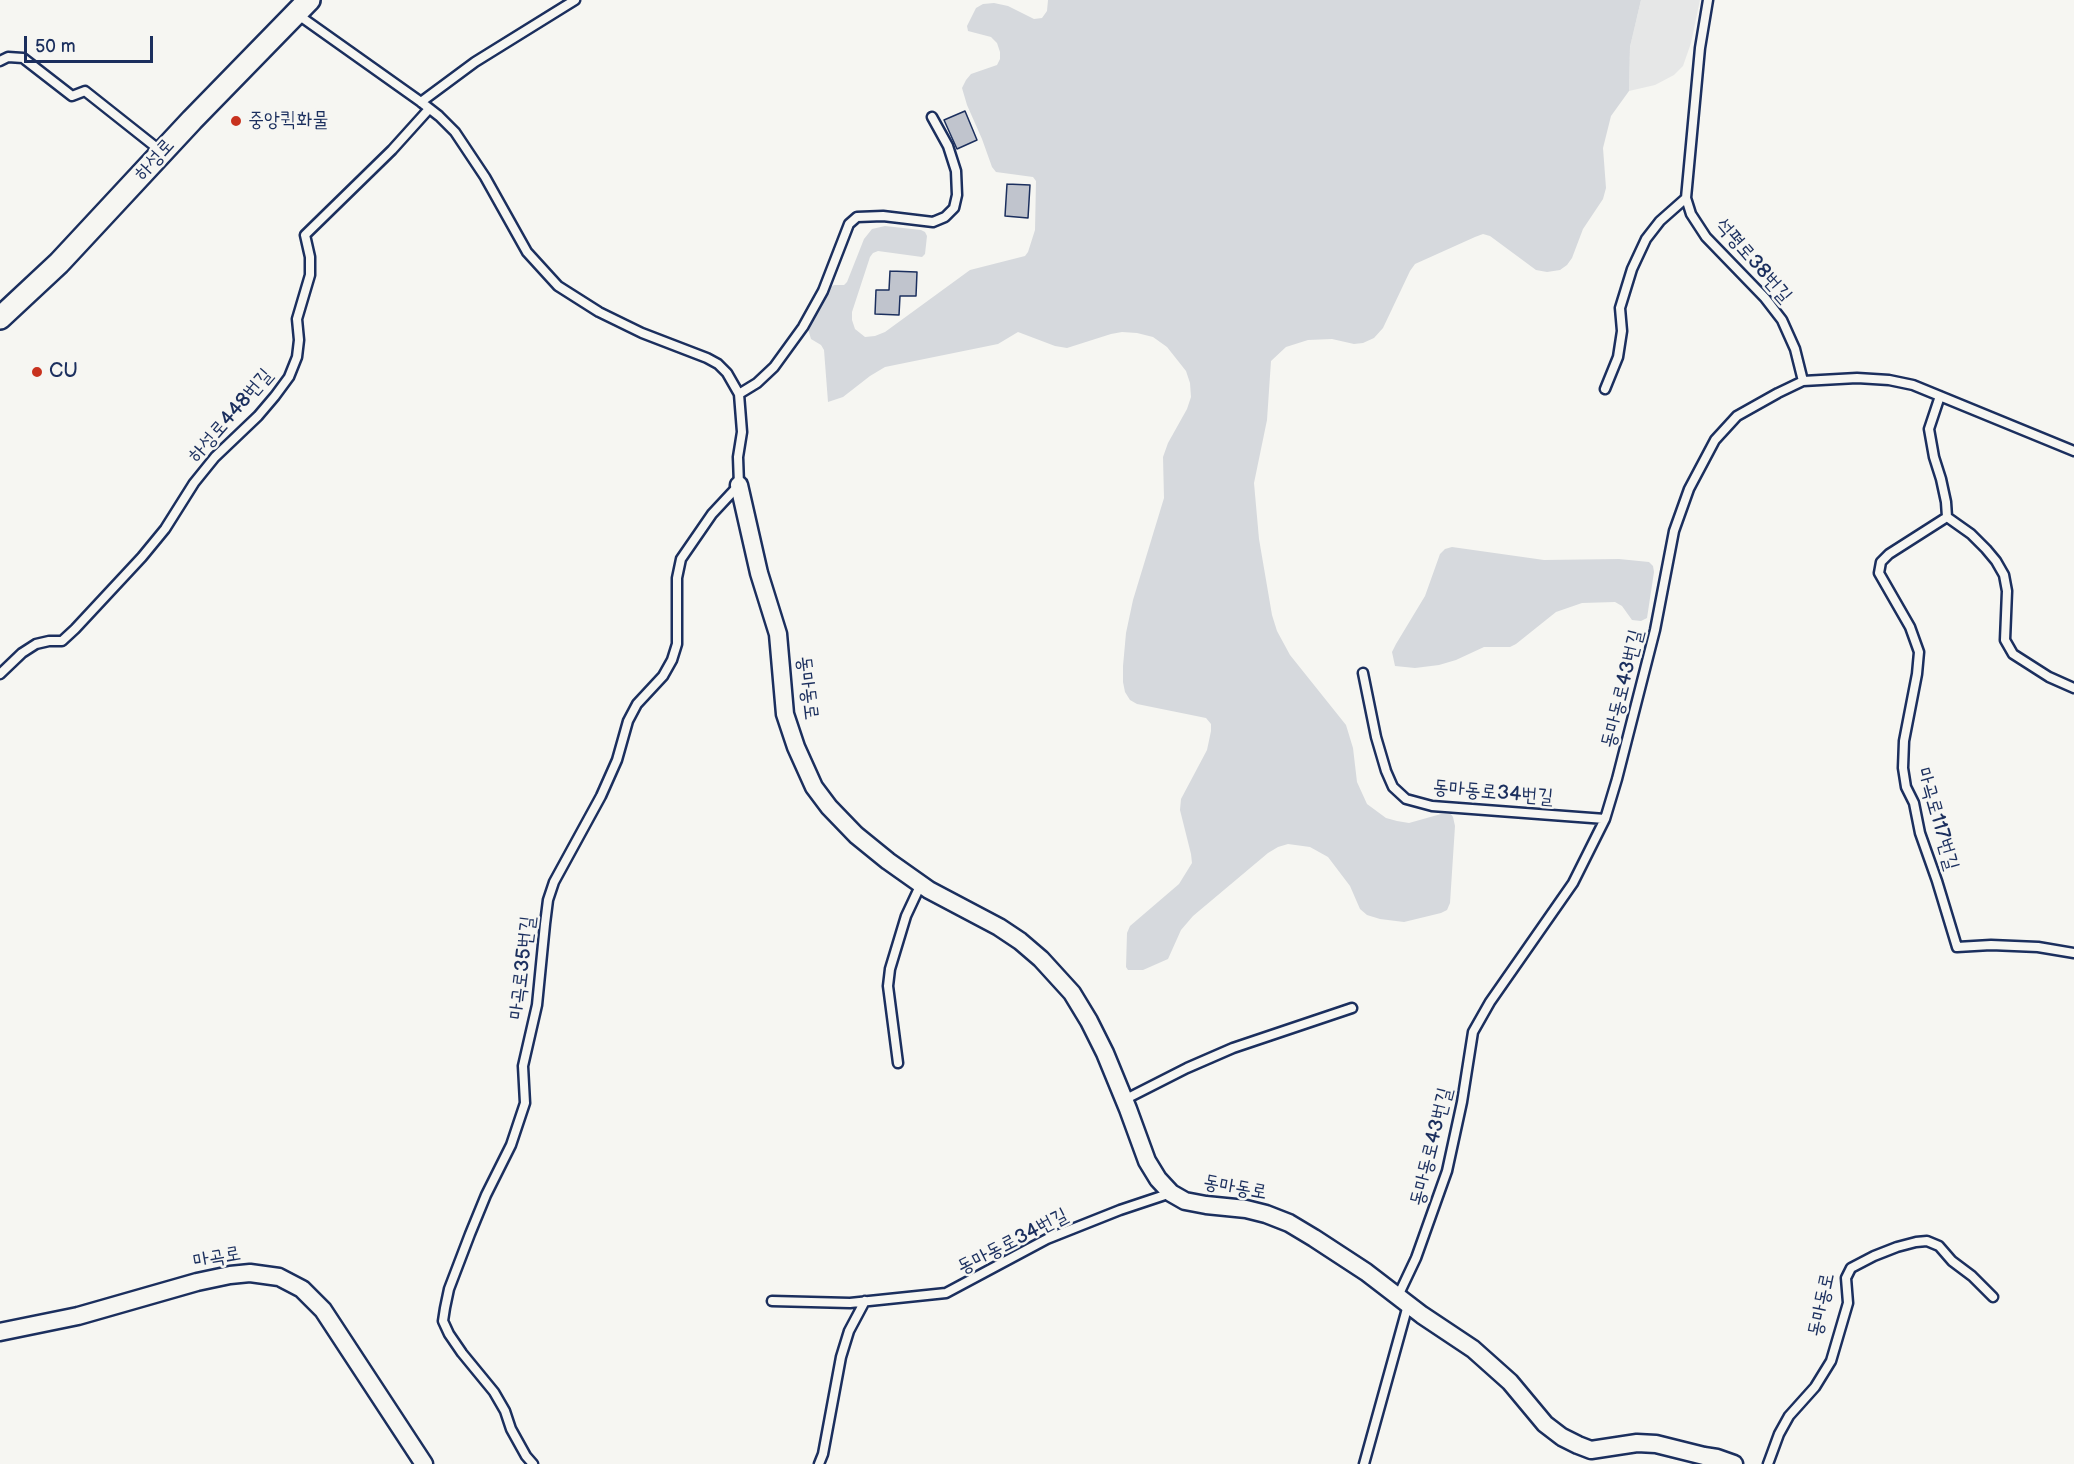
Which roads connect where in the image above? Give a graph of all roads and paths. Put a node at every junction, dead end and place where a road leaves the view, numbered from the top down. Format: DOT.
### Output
graph roads {
  1 [pos="575,0"];
  2 [pos="1708,0"];
  3 [pos="302,7"];
  4 [pos="0,61"];
  5 [pos="421,102"];
  6 [pos="429,109"];
  7 [pos="932,117"];
  8 [pos="163,152"];
  9 [pos="1686,198"];
  10 [pos="0,318"];
  11 [pos="1803,381"];
  12 [pos="1605,389"];
  13 [pos="739,394"];
  14 [pos="1940,396"];
  15 [pos="2074,451"];
  16 [pos="739,485"];
  17 [pos="1947,517"];
  18 [pos="1363,673"];
  19 [pos="0,674"];
  20 [pos="2074,688"];
  21 [pos="1605,819"];
  22 [pos="921,884"];
  23 [pos="2074,953"];
  24 [pos="1352,1008"];
  25 [pos="898,1063"];
  26 [pos="1124,1100"];
  27 [pos="1171,1193"];
  28 [pos="1993,1297"];
  29 [pos="1403,1300"];
  30 [pos="772,1301"];
  31 [pos="865,1301"];
  32 [pos="0,1332"];
  33 [pos="424,1464"];
  34 [pos="533,1464"];
  35 [pos="819,1464"];
  36 [pos="1364,1464"];
  37 [pos="1734,1464"];
  38 [pos="1768,1464"];
  1 -- 5 [label="lane"];
  2 -- 9 [label="lane, 석평로38번길"];
  3 -- 5 [label="lane"];
  3 -- 8 [label="street, 하성로"];
  4 -- 8 [label="lane"];
  5 -- 6 [label="lane"];
  6 -- 13 [label="lane"];
  6 -- 19 [label="lane, 하성로448번길"];
  7 -- 13 [label="lane"];
  8 -- 10 [label="street, 하성로"];
  9 -- 11 [label="lane, 석평로38번길"];
  9 -- 12 [label="lane"];
  11 -- 14 [label="lane, 동마동로43번길"];
  11 -- 21 [label="lane, 동마동로43번길"];
  13 -- 16 [label="lane"];
  14 -- 15 [label="lane, 동마동로43번길"];
  14 -- 17 [label="lane"];
  16 -- 22 [label="street, 동마동로"];
  16 -- 34 [label="lane, 마곡로35번길"];
  17 -- 20 [label="lane"];
  17 -- 23 [label="lane, 마곡로117번길"];
  18 -- 21 [label="lane, 동마동로34번길"];
  21 -- 29 [label="lane, 동마동로43번길"];
  22 -- 25 [label="lane"];
  22 -- 26 [label="street, 동마동로"];
  24 -- 26 [label="lane"];
  26 -- 27 [label="street, 동마동로"];
  27 -- 29 [label="street, 동마동로"];
  27 -- 31 [label="lane, 동마동로34번길"];
  28 -- 38 [label="lane, 동마동로"];
  29 -- 36 [label="lane"];
  29 -- 37 [label="street, 동마동로"];
  30 -- 31 [label="lane, 동마동로34번길"];
  31 -- 35 [label="lane"];
  32 -- 33 [label="street, 마곡로"];
}
